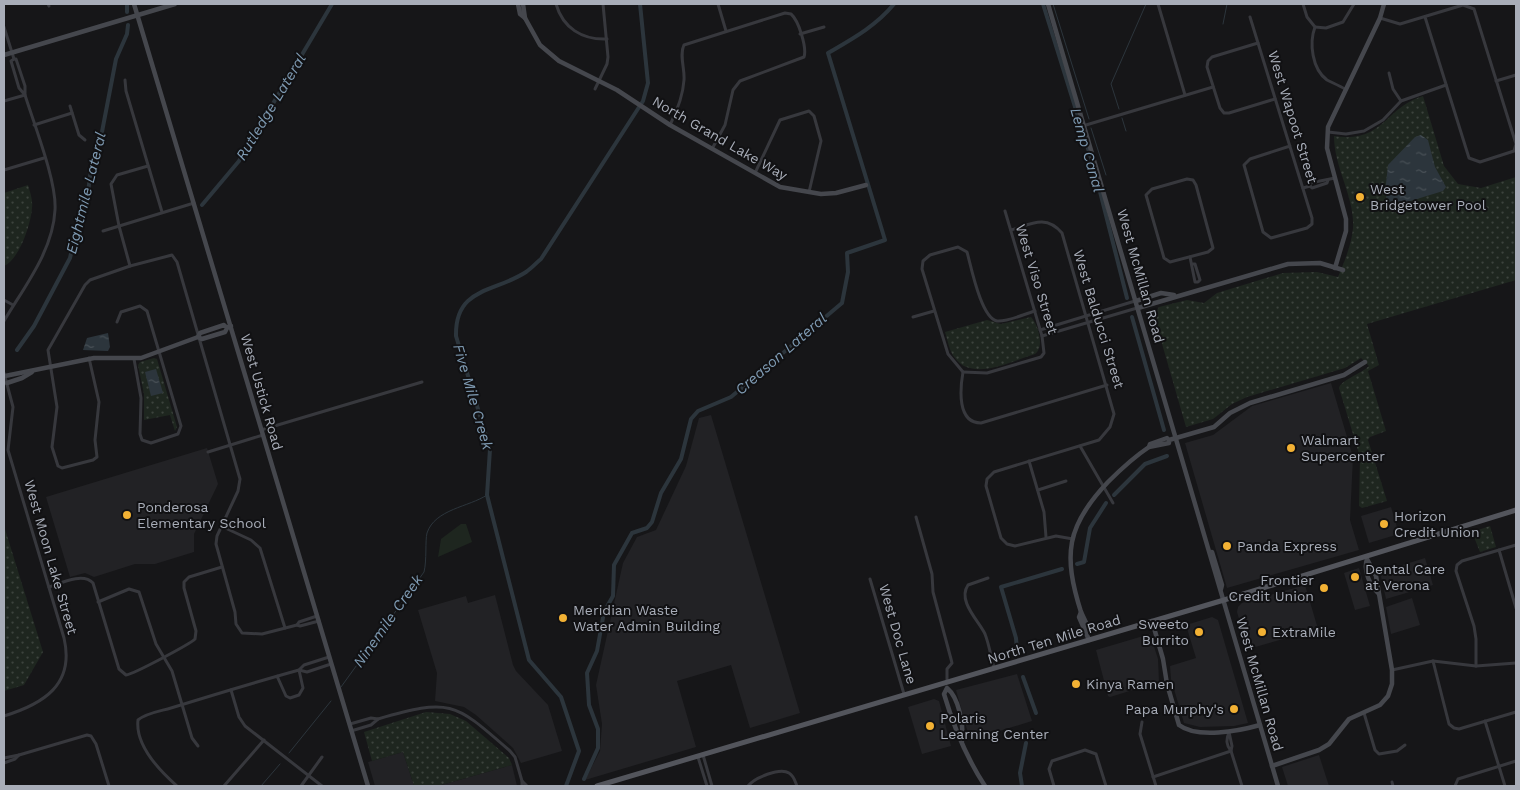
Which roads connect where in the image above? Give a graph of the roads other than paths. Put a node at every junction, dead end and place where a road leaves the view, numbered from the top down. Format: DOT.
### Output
graph roads {
  1 [pos="134,4"];
  2 [pos="175,4"];
  3 [pos="518,4"];
  4 [pos="523,4"];
  5 [pos="556,4"];
  6 [pos="603,4"];
  7 [pos="718,4"];
  8 [pos="1048,4"];
  9 [pos="1158,4"];
  10 [pos="1303,4"];
  11 [pos="1354,4"];
  12 [pos="1384,4"];
  13 [pos="138,15"];
  14 [pos="1425,16"];
  15 [pos="1250,17"];
  16 [pos="525,18"];
  17 [pos="1380,18"];
  18 [pos="4,27"];
  19 [pos="824,27"];
  20 [pos="1315,27"];
  21 [pos="726,31"];
  22 [pos="800,34"];
  23 [pos="607,39"];
  24 [pos="1258,43"];
  25 [pos="12,53"];
  26 [pos="4,55"];
  27 [pos="1389,73"];
  28 [pos="1516,74"];
  29 [pos="126,80"];
  30 [pos="599,80"];
  31 [pos="1496,81"];
  32 [pos="1446,86"];
  33 [pos="1213,87"];
  34 [pos="595,89"];
  35 [pos="1345,89"];
  36 [pos="25,95"];
  37 [pos="1185,95"];
  38 [pos="1275,99"];
  39 [pos="4,101"];
  40 [pos="1401,101"];
  41 [pos="70,106"];
  42 [pos="72,113"];
  43 [pos="34,125"];
  44 [pos="670,125"];
  45 [pos="1086,125"];
  46 [pos="1328,132"];
  47 [pos="85,140"];
  48 [pos="1290,146"];
  49 [pos="712,149"];
  50 [pos="44,158"];
  51 [pos="148,166"];
  52 [pos="4,170"];
  53 [pos="755,174"];
  54 [pos="1335,178"];
  55 [pos="866,185"];
  56 [pos="1304,188"];
  57 [pos="809,193"];
  58 [pos="194,203"];
  59 [pos="1005,211"];
  60 [pos="162,212"];
  61 [pos="119,226"];
  62 [pos="1010,230"];
  63 [pos="103,231"];
  64 [pos="1190,258"];
  65 [pos="130,266"];
  66 [pos="1335,268"];
  67 [pos="1342,270"];
  68 [pos="1200,290"];
  69 [pos="1175,295"];
  70 [pos="4,300"];
  71 [pos="1136,301"];
  72 [pos="13,305"];
  73 [pos="1138,308"];
  74 [pos="934,311"];
  75 [pos="1034,311"];
  76 [pos="1086,316"];
  77 [pos="913,317"];
  78 [pos="4,321"];
  79 [pos="117,322"];
  80 [pos="1088,322"];
  81 [pos="229,327"];
  82 [pos="1040,330"];
  83 [pos="1042,336"];
  84 [pos="198,337"];
  85 [pos="159,352"];
  86 [pos="90,358"];
  87 [pos="134,359"];
  88 [pos="1365,362"];
  89 [pos="49,367"];
  90 [pos="33,371"];
  91 [pos="963,372"];
  92 [pos="4,374"];
  93 [pos="422,382"];
  94 [pos="6,383"];
  95 [pos="1107,385"];
  96 [pos="262,432"];
  97 [pos="1177,438"];
  98 [pos="230,445"];
  99 [pos="1080,446"];
  100 [pos="208,452"];
  101 [pos="1029,461"];
  102 [pos="1066,481"];
  103 [pos="1103,487"];
  104 [pos="1038,490"];
  105 [pos="1113,503"];
  106 [pos="1516,510"];
  107 [pos="916,517"];
  108 [pos="221,526"];
  109 [pos="1046,537"];
  110 [pos="1073,539"];
  111 [pos="1516,545"];
  112 [pos="1499,550"];
  113 [pos="1367,557"];
  114 [pos="222,567"];
  115 [pos="988,578"];
  116 [pos="870,579"];
  117 [pos="49,587"];
  118 [pos="1378,593"];
  119 [pos="1224,600"];
  120 [pos="98,602"];
  121 [pos="1516,608"];
  122 [pos="318,618"];
  123 [pos="1152,621"];
  124 [pos="285,628"];
  125 [pos="1089,640"];
  126 [pos="163,657"];
  127 [pos="329,657"];
  128 [pos="1433,661"];
  129 [pos="1516,663"];
  130 [pos="331,664"];
  131 [pos="1476,666"];
  132 [pos="994,668"];
  133 [pos="299,670"];
  134 [pos="1392,670"];
  135 [pos="278,676"];
  136 [pos="946,685"];
  137 [pos="231,690"];
  138 [pos="904,695"];
  139 [pos="182,705"];
  140 [pos="1516,712"];
  141 [pos="1364,713"];
  142 [pos="4,716"];
  143 [pos="378,720"];
  144 [pos="1486,721"];
  145 [pos="1142,722"];
  146 [pos="349,724"];
  147 [pos="1260,725"];
  148 [pos="351,731"];
  149 [pos="1229,732"];
  150 [pos="264,740"];
  151 [pos="962,741"];
  152 [pos="1405,745"];
  153 [pos="198,746"];
  154 [pos="1231,751"];
  155 [pos="19,755"];
  156 [pos="700,756"];
  157 [pos="322,757"];
  158 [pos="4,758"];
  159 [pos="1516,761"];
  160 [pos="4,763"];
  161 [pos="1272,766"];
  162 [pos="1499,766"];
  163 [pos="309,776"];
  164 [pos="1153,777"];
  165 [pos="522,781"];
  166 [pos="173,782"];
  167 [pos="1455,784"];
  168 [pos="367,785"];
  169 [pos="109,786"];
  170 [pos="170,786"];
  171 [pos="177,786"];
  172 [pos="224,786"];
  173 [pos="301,786"];
  174 [pos="322,786"];
  175 [pos="361,786"];
  176 [pos="522,786"];
  177 [pos="526,786"];
  178 [pos="597,786"];
  179 [pos="707,786"];
  180 [pos="712,786"];
  181 [pos="748,786"];
  182 [pos="797,786"];
  183 [pos="985,786"];
  184 [pos="1054,786"];
  185 [pos="1106,786"];
  186 [pos="1156,786"];
  187 [pos="1242,786"];
  188 [pos="1278,786"];
  189 [pos="1505,786"];
  1 -- 13 [label="street, West Ustick Road"];
  2 -- 13 [label="street"];
  3 -- 16 [label="street, North Grand Lake Way"];
  4 -- 16 [label="street"];
  5 -- 23 [label="street"];
  6 -- 23 [label="street"];
  7 -- 21 [label="street"];
  8 -- 45 [label="street, West McMillan Road"];
  9 -- 37 [label="street"];
  10 -- 20 [label="street"];
  11 -- 20 [label="street"];
  12 -- 17 [label="street"];
  13 -- 25 [label="street"];
  13 -- 58 [label="street, West Ustick Road"];
  14 -- 17 [label="street"];
  14 -- 31 [label="street"];
  14 -- 32 [label="street"];
  15 -- 24 [label="street, West Wapoot Street"];
  16 -- 30 [label="street, North Grand Lake Way"];
  17 -- 35 [label="street"];
  18 -- 25 [label="street"];
  19 -- 22 [label="street"];
  20 -- 35 [label="street"];
  21 -- 22 [label="street"];
  21 -- 44 [label="street"];
  22 -- 49 [label="street"];
  23 -- 30 [label="street"];
  24 -- 33 [label="street"];
  24 -- 38 [label="street, West Wapoot Street"];
  25 -- 26 [label="street"];
  25 -- 36 [label="street"];
  27 -- 40 [label="street"];
  28 -- 31 [label="street"];
  29 -- 51 [label="street"];
  30 -- 34 [label="street"];
  30 -- 44 [label="street, North Grand Lake Way"];
  31 -- 32 [label="street"];
  32 -- 40 [label="street"];
  33 -- 37 [label="street"];
  33 -- 38 [label="street"];
  35 -- 46 [label="street"];
  36 -- 39 [label="street"];
  36 -- 43 [label="street"];
  37 -- 45 [label="street"];
  38 -- 48 [label="street, West Wapoot Street"];
  40 -- 46 [label="street"];
  41 -- 42 [label="street"];
  42 -- 43 [label="street"];
  42 -- 47 [label="street"];
  43 -- 50 [label="street"];
  44 -- 49 [label="street, North Grand Lake Way"];
  45 -- 71 [label="street, West McMillan Road"];
  46 -- 54 [label="street"];
  48 -- 56 [label="street, West Wapoot Street"];
  48 -- 56 [label="street, West Wapoot Street"];
  49 -- 53 [label="street, North Grand Lake Way"];
  50 -- 52 [label="street"];
  50 -- 72 [label="street"];
  51 -- 60 [label="street"];
  51 -- 61 [label="street"];
  53 -- 57 [label="street, North Grand Lake Way"];
  53 -- 57 [label="street"];
  54 -- 56 [label="street"];
  54 -- 66 [label="street"];
  55 -- 57 [label="street, North Grand Lake Way"];
  58 -- 60 [label="street"];
  58 -- 81 [label="street, West Ustick Road"];
  59 -- 62 [label="street, West Viso Street"];
  60 -- 61 [label="street"];
  61 -- 63 [label="street"];
  61 -- 65 [label="street"];
  62 -- 75 [label="street, West Viso Street"];
  62 -- 76 [label="street, West Balducci Street"];
  64 -- 64 [label="street"];
  64 -- 68 [label="street"];
  65 -- 84 [label="street"];
  65 -- 89 [label="street"];
  66 -- 67 [label="street"];
  66 -- 68 [label="street"];
  68 -- 69 [label="street"];
  69 -- 71 [label="street"];
  69 -- 73 [label="street"];
  70 -- 72 [label="street"];
  71 -- 73 [label="street, West McMillan Road"];
  71 -- 76 [label="street"];
  72 -- 78 [label="street"];
  73 -- 80 [label="street"];
  73 -- 97 [label="street, West McMillan Road"];
  74 -- 75 [label="street"];
  74 -- 77 [label="street"];
  74 -- 91 [label="street"];
  75 -- 82 [label="street, West Viso Street"];
  76 -- 80 [label="street, West Balducci Street"];
  76 -- 82 [label="street"];
  79 -- 85 [label="street"];
  80 -- 83 [label="street"];
  80 -- 95 [label="street, West Balducci Street"];
  81 -- 84 [label="street"];
  81 -- 84 [label="street"];
  81 -- 96 [label="street, West Ustick Road"];
  82 -- 83 [label="street, West Viso Street"];
  83 -- 91 [label="street, West Viso Street"];
  84 -- 85 [label="street"];
  84 -- 98 [label="street"];
  85 -- 87 [label="street"];
  85 -- 87 [label="street"];
  86 -- 87 [label="street"];
  86 -- 89 [label="street"];
  86 -- 89 [label="street"];
  88 -- 97 [label="street"];
  89 -- 90 [label="street"];
  90 -- 92 [label="street"];
  90 -- 94 [label="street"];
  91 -- 95 [label="street"];
  92 -- 94 [label="street, West Moon Lake Street"];
  93 -- 96 [label="street"];
  94 -- 117 [label="street, West Moon Lake Street"];
  95 -- 99 [label="street, West Balducci Street"];
  96 -- 98 [label="street"];
  96 -- 122 [label="street, West Ustick Road"];
  97 -- 103 [label="street"];
  97 -- 119 [label="street, West McMillan Road"];
  98 -- 100 [label="street"];
  98 -- 108 [label="street"];
  99 -- 101 [label="street"];
  99 -- 103 [label="street"];
  101 -- 104 [label="street"];
  101 -- 109 [label="street"];
  102 -- 104 [label="street"];
  103 -- 105 [label="street"];
  103 -- 110 [label="street"];
  104 -- 109 [label="street"];
  106 -- 113 [label="main road, North Ten Mile Road"];
  107 -- 136 [label="street"];
  108 -- 114 [label="street"];
  108 -- 124 [label="street"];
  109 -- 110 [label="street"];
  110 -- 125 [label="street"];
  111 -- 112 [label="street"];
  112 -- 121 [label="street"];
  112 -- 131 [label="street"];
  113 -- 118 [label="street"];
  113 -- 118 [label="street"];
  113 -- 119 [label="main road, North Ten Mile Road"];
  114 -- 124 [label="street"];
  114 -- 126 [label="street"];
  115 -- 132 [label="street"];
  116 -- 138 [label="street, West Doc Lane"];
  117 -- 120 [label="street"];
  117 -- 142 [label="street, West Moon Lake Street"];
  118 -- 134 [label="street"];
  119 -- 123 [label="main road, North Ten Mile Road"];
  119 -- 147 [label="street, West McMillan Road"];
  120 -- 126 [label="street"];
  120 -- 126 [label="street"];
  122 -- 124 [label="street"];
  122 -- 127 [label="street, West Ustick Road"];
  123 -- 125 [label="main road, North Ten Mile Road"];
  123 -- 149 [label="street"];
  125 -- 132 [label="main road, North Ten Mile Road"];
  126 -- 139 [label="street"];
  127 -- 130 [label="street, West Ustick Road"];
  127 -- 133 [label="street"];
  128 -- 131 [label="street"];
  128 -- 134 [label="street"];
  128 -- 144 [label="street"];
  129 -- 131 [label="street"];
  130 -- 133 [label="street"];
  130 -- 146 [label="street, West Ustick Road"];
  132 -- 136 [label="main road, North Ten Mile Road"];
  133 -- 135 [label="street"];
  133 -- 135 [label="street"];
  134 -- 141 [label="street"];
  135 -- 137 [label="street"];
  136 -- 138 [label="main road, North Ten Mile Road"];
  136 -- 151 [label="street"];
  136 -- 151 [label="street"];
  137 -- 139 [label="street"];
  137 -- 150 [label="street"];
  138 -- 156 [label="main road, North Ten Mile Road"];
  139 -- 153 [label="street"];
  139 -- 166 [label="street"];
  140 -- 144 [label="street"];
  141 -- 152 [label="street"];
  141 -- 161 [label="street"];
  143 -- 146 [label="street"];
  143 -- 148 [label="street"];
  143 -- 165 [label="street"];
  144 -- 162 [label="street"];
  145 -- 164 [label="street"];
  146 -- 148 [label="street, West Ustick Road"];
  147 -- 149 [label="street"];
  147 -- 161 [label="street, West McMillan Road"];
  148 -- 168 [label="street, West Ustick Road"];
  149 -- 154 [label="street"];
  150 -- 163 [label="street"];
  150 -- 172 [label="street"];
  151 -- 183 [label="street"];
  154 -- 164 [label="street"];
  154 -- 187 [label="street"];
  155 -- 158 [label="street"];
  155 -- 160 [label="street"];
  155 -- 169 [label="street"];
  156 -- 178 [label="main road, North Ten Mile Road"];
  156 -- 179 [label="street"];
  156 -- 180 [label="street"];
  157 -- 163 [label="street"];
  159 -- 162 [label="street"];
  161 -- 188 [label="street, West McMillan Road"];
  162 -- 167 [label="street"];
  162 -- 189 [label="street"];
  163 -- 173 [label="street"];
  163 -- 174 [label="street"];
  164 -- 186 [label="street"];
  165 -- 176 [label="street"];
  165 -- 177 [label="street"];
  166 -- 170 [label="street"];
  166 -- 171 [label="street"];
  168 -- 175 [label="street"];
  181 -- 182 [label="street"];
  184 -- 185 [label="street"];
}
